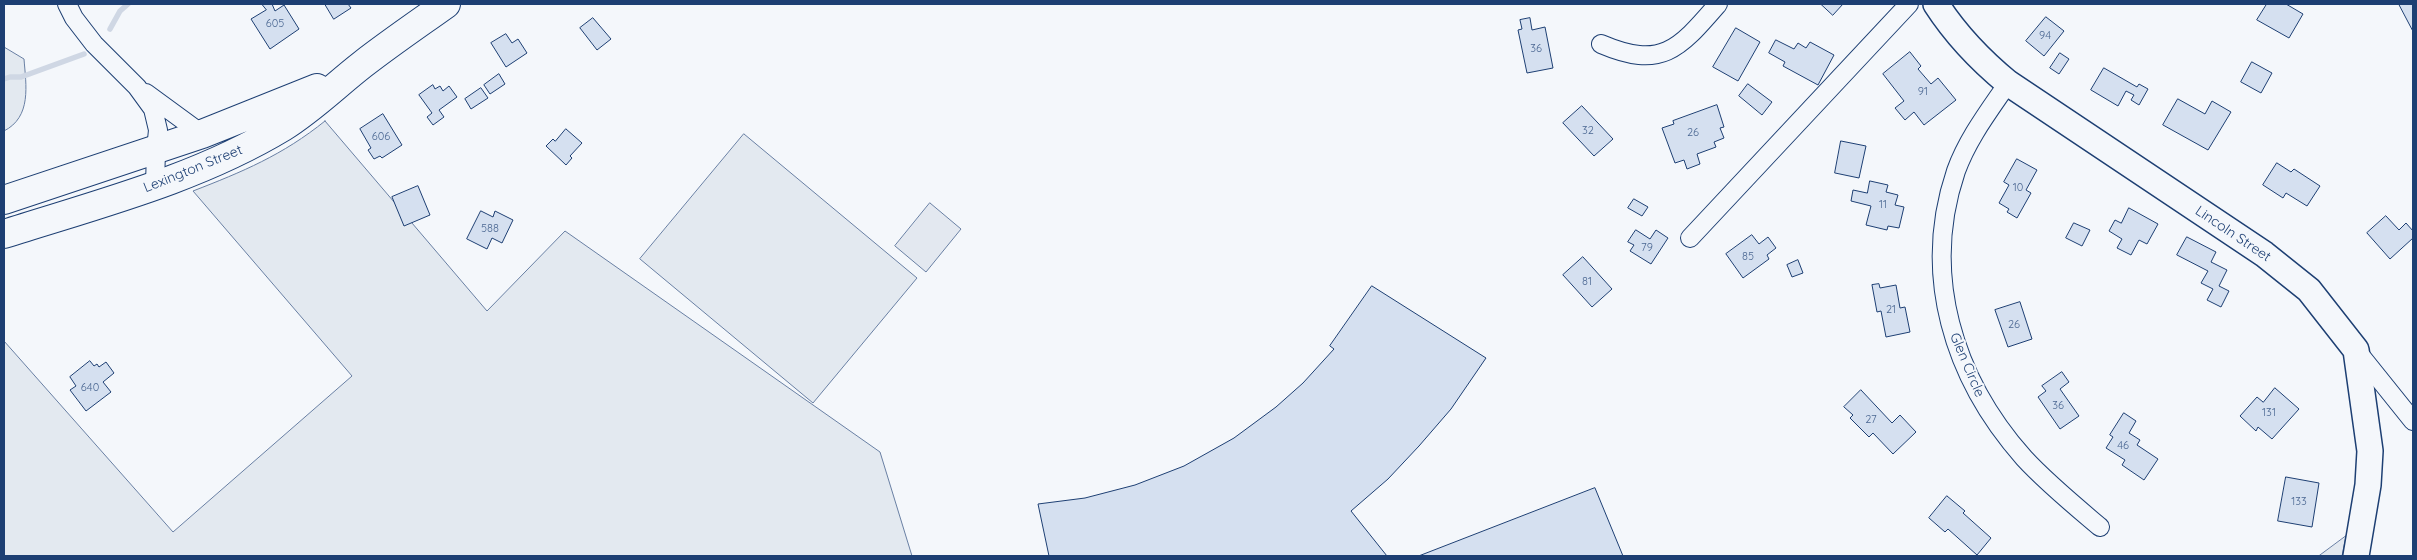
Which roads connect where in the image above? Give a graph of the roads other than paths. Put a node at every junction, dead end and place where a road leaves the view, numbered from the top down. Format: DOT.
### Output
graph roads {
  1 [pos="67,4"];
  2 [pos="446,4"];
  3 [pos="1718,4"];
  4 [pos="1909,4"];
  5 [pos="1936,4"];
  6 [pos="1600,44"];
  7 [pos="362,64"];
  8 [pos="2008,83"];
  9 [pos="137,87"];
  10 [pos="202,134"];
  11 [pos="156,150"];
  12 [pos="155,185"];
  13 [pos="4,200"];
  14 [pos="4,234"];
  15 [pos="1690,238"];
  16 [pos="2356,350"];
  17 [pos="2413,421"];
  18 [pos="2100,527"];
  19 [pos="2356,556"];
  1 -- 9 [label="street"];
  2 -- 7 [label="main road, Lexington Street"];
  3 -- 6 [label="street"];
  4 -- 15 [label="street"];
  5 -- 8 [label="street, Lincoln Street"];
  7 -- 10 [label="main road, Lexington Street"];
  7 -- 12 [label="main road, Lexington Street"];
  8 -- 16 [label="street, Lincoln Street"];
  8 -- 18 [label="street, Glen Circle"];
  9 -- 10 [label="street"];
  9 -- 11 [label="street"];
  10 -- 11 [label="main road, Lexington Street"];
  11 -- 12 [label="street"];
  11 -- 13 [label="main road, Lexington Street"];
  12 -- 14 [label="main road, Lexington Street"];
  16 -- 17 [label="street"];
  16 -- 19 [label="street"];
}
